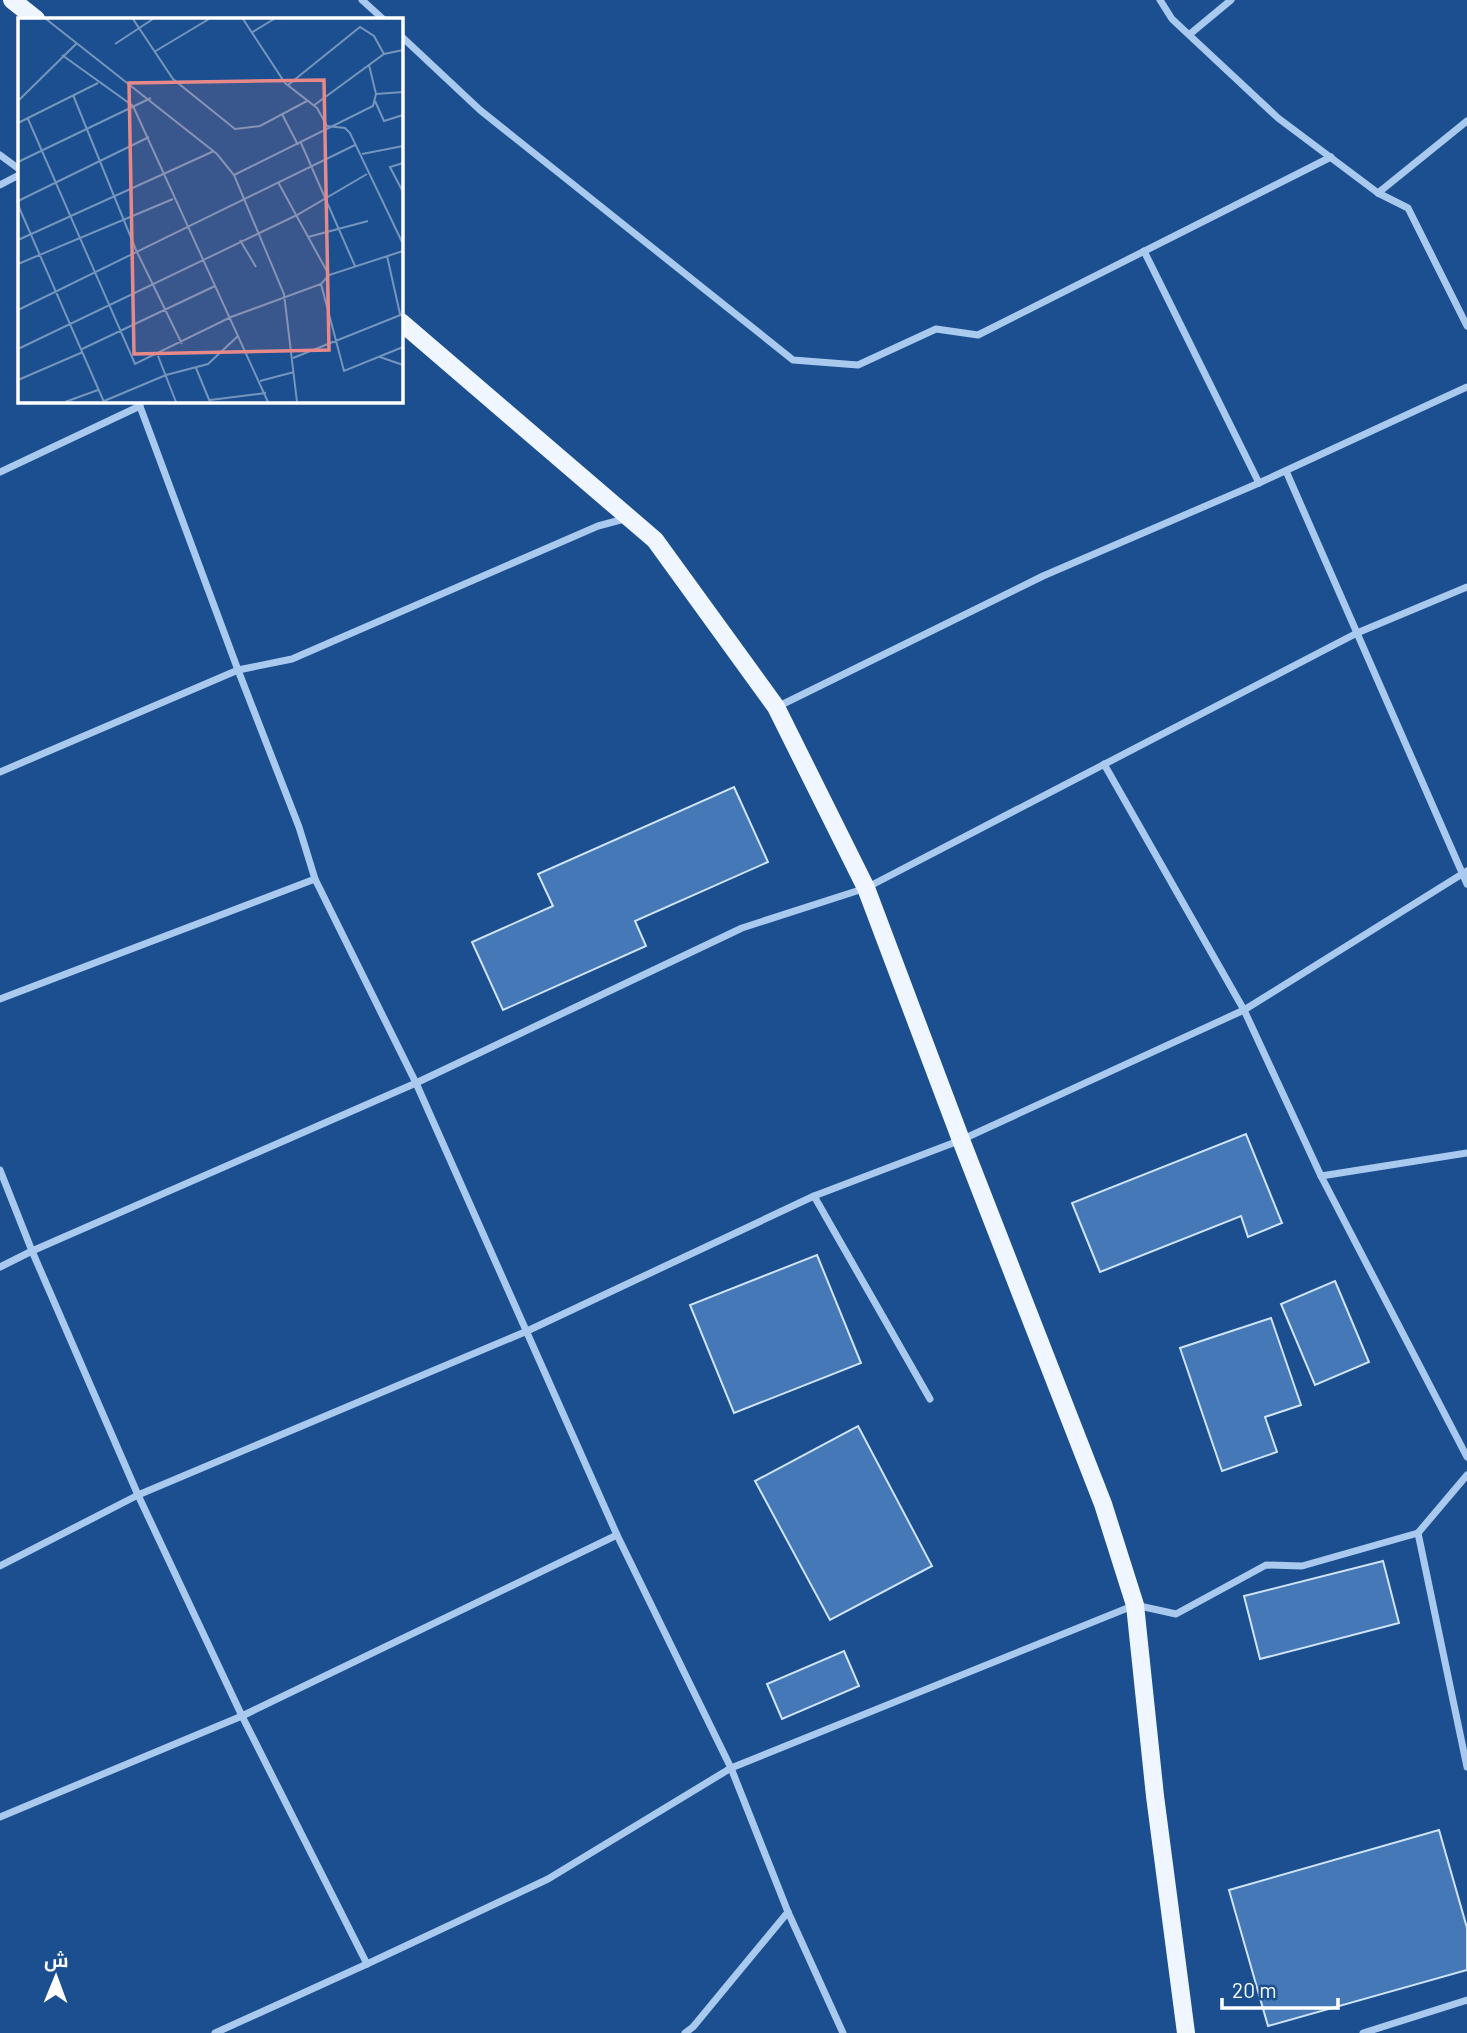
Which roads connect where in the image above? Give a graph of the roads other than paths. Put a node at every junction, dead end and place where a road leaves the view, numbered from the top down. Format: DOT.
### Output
graph roads {
  1 [pos="12,0"];
  2 [pos="362,0"];
  3 [pos="1160,0"];
  4 [pos="1231,0"];
  5 [pos="36,18"];
  6 [pos="382,18"];
  7 [pos="1190,34"];
  8 [pos="402,37"];
  9 [pos="1467,121"];
  10 [pos="0,155"];
  11 [pos="1331,157"];
  12 [pos="18,168"];
  13 [pos="18,176"];
  14 [pos="0,185"];
  15 [pos="1378,193"];
  16 [pos="1144,251"];
  17 [pos="402,323"];
  18 [pos="1467,326"];
  19 [pos="1467,387"];
  20 [pos="139,403"];
  21 [pos="1286,471"];
  22 [pos="0,472"];
  23 [pos="1259,483"];
  24 [pos="629,518"];
  25 [pos="1467,587"];
  26 [pos="1357,632"];
  27 [pos="238,670"];
  28 [pos="776,707"];
  29 [pos="1104,764"];
  30 [pos="0,772"];
  31 [pos="1465,873"];
  32 [pos="315,879"];
  33 [pos="1467,884"];
  34 [pos="866,888"];
  35 [pos="0,999"];
  36 [pos="1244,1010"];
  37 [pos="416,1083"];
  38 [pos="961,1139"];
  39 [pos="1467,1153"];
  40 [pos="0,1170"];
  41 [pos="1321,1176"];
  42 [pos="814,1196"];
  43 [pos="32,1251"];
  44 [pos="0,1267"];
  45 [pos="525,1332"];
  46 [pos="930,1399"];
  47 [pos="1467,1457"];
  48 [pos="1467,1475"];
  49 [pos="138,1495"];
  50 [pos="1418,1533"];
  51 [pos="617,1535"];
  52 [pos="0,1566"];
  53 [pos="1135,1605"];
  54 [pos="242,1716"];
  55 [pos="1467,1767"];
  56 [pos="731,1768"];
  57 [pos="0,1817"];
  58 [pos="788,1912"];
  59 [pos="367,1964"];
  60 [pos="1467,2000"];
  61 [pos="215,2033"];
  62 [pos="685,2033"];
  63 [pos="843,2033"];
  64 [pos="1186,2033"];
  65 [pos="1363,2033"];
  1 -- 5 [label="main road"];
  2 -- 6 [label="street"];
  3 -- 7 [label="street"];
  4 -- 7 [label="street"];
  7 -- 11 [label="street"];
  8 -- 16 [label="street"];
  9 -- 15 [label="street"];
  10 -- 12 [label="street"];
  11 -- 15 [label="street"];
  11 -- 16 [label="street"];
  13 -- 14 [label="street"];
  15 -- 18 [label="street"];
  16 -- 23 [label="street"];
  17 -- 24 [label="main road"];
  19 -- 21 [label="street"];
  20 -- 22 [label="street"];
  20 -- 27 [label="street"];
  21 -- 23 [label="street"];
  21 -- 26 [label="street"];
  23 -- 28 [label="street"];
  24 -- 27 [label="street"];
  24 -- 28 [label="main road"];
  25 -- 26 [label="street"];
  26 -- 29 [label="street"];
  26 -- 31 [label="street"];
  27 -- 30 [label="street"];
  27 -- 32 [label="street"];
  28 -- 34 [label="main road"];
  29 -- 34 [label="street"];
  29 -- 36 [label="street"];
  31 -- 33 [label="street"];
  31 -- 36 [label="street"];
  32 -- 35 [label="street"];
  32 -- 37 [label="street"];
  34 -- 37 [label="street"];
  34 -- 38 [label="main road"];
  36 -- 38 [label="street"];
  36 -- 41 [label="street"];
  37 -- 43 [label="street"];
  37 -- 45 [label="street"];
  38 -- 42 [label="street"];
  38 -- 53 [label="main road"];
  39 -- 41 [label="street"];
  40 -- 43 [label="street"];
  41 -- 47 [label="street"];
  42 -- 45 [label="street"];
  42 -- 46 [label="street"];
  43 -- 44 [label="street"];
  43 -- 49 [label="street"];
  45 -- 49 [label="street"];
  45 -- 51 [label="street"];
  48 -- 50 [label="street"];
  49 -- 52 [label="street"];
  49 -- 54 [label="street"];
  50 -- 53 [label="street"];
  50 -- 55 [label="street"];
  51 -- 54 [label="street"];
  51 -- 56 [label="street"];
  53 -- 56 [label="street"];
  53 -- 64 [label="main road"];
  54 -- 57 [label="street"];
  54 -- 59 [label="street"];
  56 -- 58 [label="street"];
  56 -- 59 [label="street"];
  58 -- 62 [label="street"];
  58 -- 63 [label="street"];
  59 -- 61 [label="street"];
  60 -- 65 [label="street"];
}
